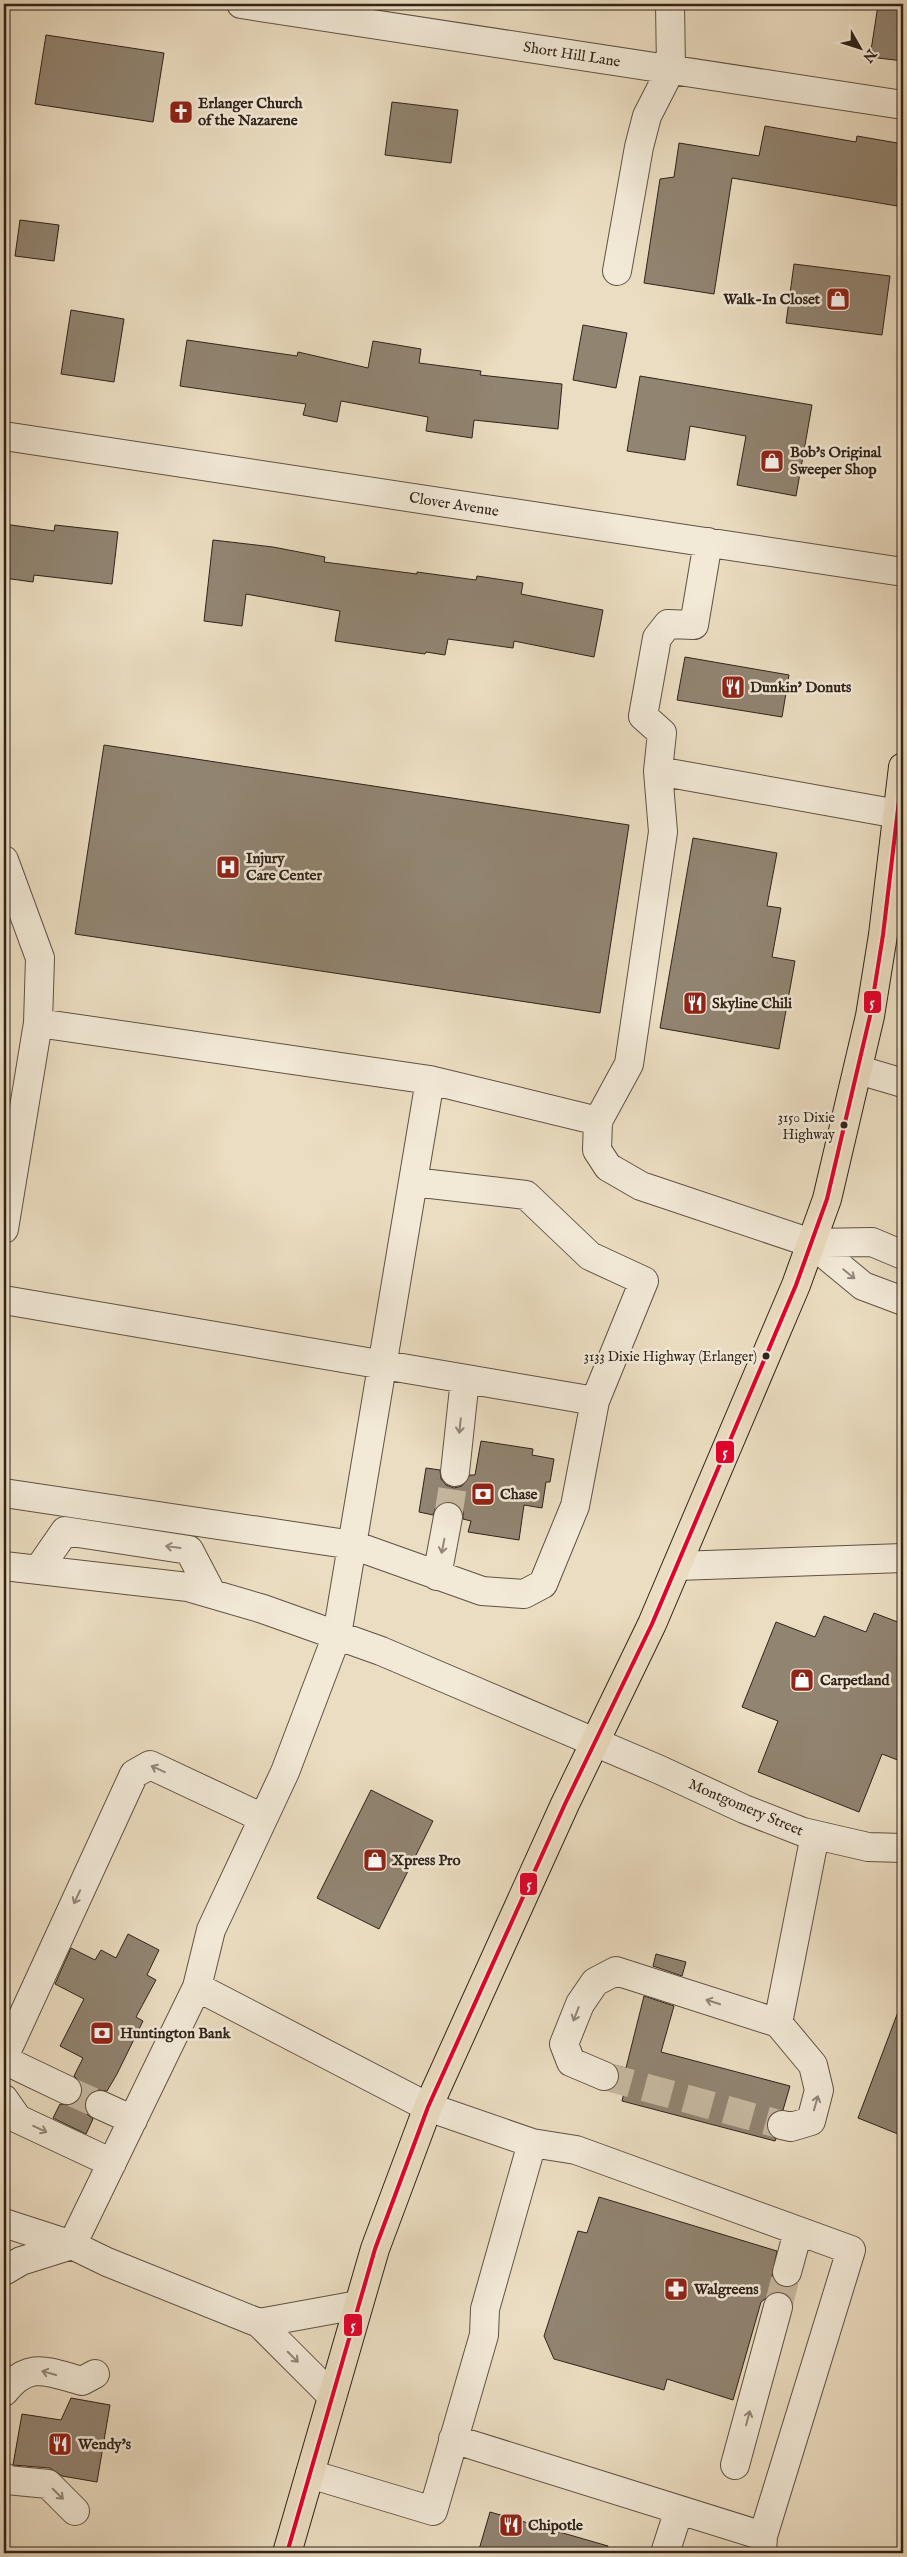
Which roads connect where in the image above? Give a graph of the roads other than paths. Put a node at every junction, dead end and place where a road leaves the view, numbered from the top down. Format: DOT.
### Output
graph roads {
  1 [pos="241,4"];
  2 [pos="670,4"];
  3 [pos="671,69"];
  4 [pos="903,105"];
  5 [pos="617,271"];
  6 [pos="4,436"];
  7 [pos="708,542"];
  8 [pos="903,572"];
  9 [pos="903,767"];
  10 [pos="658,771"];
  11 [pos="898,814"];
  12 [pos="4,860"];
  13 [pos="38,1023"];
  14 [pos="858,1070"];
  15 [pos="430,1080"];
  16 [pos="903,1083"];
  17 [pos="598,1121"];
  18 [pos="413,1182"];
  19 [pos="4,1229"];
  20 [pos="811,1243"];
  21 [pos="903,1255"];
  22 [pos="4,1300"];
  23 [pos="903,1301"];
  24 [pos="383,1365"];
  25 [pos="465,1379"];
  26 [pos="595,1401"];
  27 [pos="455,1472"];
  28 [pos="4,1493"];
  29 [pos="448,1517"];
  30 [pos="353,1545"];
  31 [pos="903,1558"];
  32 [pos="4,1566"];
  33 [pos="677,1566"];
  34 [pos="38,1570"];
  35 [pos="437,1576"];
  36 [pos="212,1594"];
  37 [pos="337,1635"];
  38 [pos="594,1743"];
  39 [pos="263,1818"];
  40 [pos="815,1834"];
  41 [pos="903,1848"];
  42 [pos="197,1987"];
  43 [pos="778,2023"];
  44 [pos="4,2059"];
  45 [pos="604,2076"];
  46 [pos="67,2090"];
  47 [pos="4,2099"];
  48 [pos="100,2105"];
  49 [pos="428,2107"];
  50 [pos="133,2120"];
  51 [pos="782,2125"];
  52 [pos="532,2143"];
  53 [pos="112,2163"];
  54 [pos="4,2223"];
  55 [pos="798,2232"];
  56 [pos="72,2246"];
  57 [pos="4,2271"];
  58 [pos="787,2272"];
  59 [pos="358,2305"];
  60 [pos="778,2308"];
  61 [pos="259,2323"];
  62 [pos="95,2374"];
  63 [pos="4,2392"];
  64 [pos="332,2396"];
  65 [pos="453,2439"];
  66 [pos="735,2465"];
  67 [pos="310,2474"];
  68 [pos="4,2477"];
  69 [pos="678,2510"];
  70 [pos="75,2511"];
  71 [pos="763,2545"];
  72 [pos="287,2553"];
  73 [pos="665,2553"];
  1 -- 3 [label="street, Short Hill Lane"];
  2 -- 3 [label="street"];
  3 -- 4 [label="street, Short Hill Lane"];
  3 -- 5 [label="street"];
  6 -- 7 [label="street, Clover Avenue"];
  7 -- 8 [label="street, Clover Avenue"];
  7 -- 10 [label="street"];
  9 -- 11 [label="main road"];
  10 -- 11 [label="street"];
  10 -- 17 [label="street"];
  11 -- 14 [label="main road"];
  12 -- 13 [label="street"];
  13 -- 15 [label="street"];
  13 -- 19 [label="street"];
  14 -- 16 [label="street"];
  14 -- 20 [label="main road"];
  15 -- 17 [label="street"];
  15 -- 18 [label="street"];
  17 -- 20 [label="street"];
  18 -- 24 [label="street"];
  18 -- 26 [label="street"];
  20 -- 21 [label="street"];
  20 -- 23 [label="street, one-way"];
  20 -- 33 [label="main road"];
  22 -- 24 [label="street"];
  24 -- 25 [label="street"];
  24 -- 30 [label="street"];
  25 -- 26 [label="street"];
  25 -- 27 [label="street, one-way"];
  26 -- 35 [label="street"];
  28 -- 30 [label="street"];
  29 -- 35 [label="street, one-way"];
  30 -- 35 [label="street"];
  30 -- 37 [label="street"];
  31 -- 33 [label="street"];
  32 -- 34 [label="street, Montgomery Street"];
  33 -- 38 [label="main road"];
  34 -- 36 [label="street, Montgomery Street"];
  36 -- 34 [label="street, one-way"];
  36 -- 37 [label="street, Montgomery Street"];
  37 -- 38 [label="street, Montgomery Street"];
  37 -- 39 [label="street"];
  38 -- 40 [label="street, Montgomery Street"];
  38 -- 49 [label="main road"];
  39 -- 42 [label="street"];
  39 -- 44 [label="street, one-way"];
  40 -- 41 [label="street, Montgomery Street"];
  40 -- 43 [label="street"];
  42 -- 49 [label="street"];
  42 -- 50 [label="street"];
  43 -- 45 [label="street, one-way"];
  51 -- 43 [label="street, one-way"];
  44 -- 46 [label="street"];
  47 -- 53 [label="street, one-way"];
  48 -- 50 [label="street"];
  49 -- 52 [label="street"];
  49 -- 59 [label="main road"];
  50 -- 53 [label="street"];
  52 -- 55 [label="street"];
  52 -- 65 [label="street"];
  53 -- 56 [label="street"];
  54 -- 56 [label="street"];
  55 -- 58 [label="street"];
  55 -- 71 [label="street"];
  56 -- 57 [label="street"];
  56 -- 61 [label="street"];
  59 -- 61 [label="street"];
  59 -- 64 [label="main road"];
  66 -- 60 [label="street, one-way"];
  61 -- 64 [label="street, one-way"];
  62 -- 63 [label="street, one-way"];
  64 -- 67 [label="main road"];
  65 -- 67 [label="street"];
  65 -- 69 [label="street"];
  67 -- 72 [label="main road"];
  68 -- 70 [label="street, one-way"];
  69 -- 71 [label="street"];
  69 -- 73 [label="street"];
}
